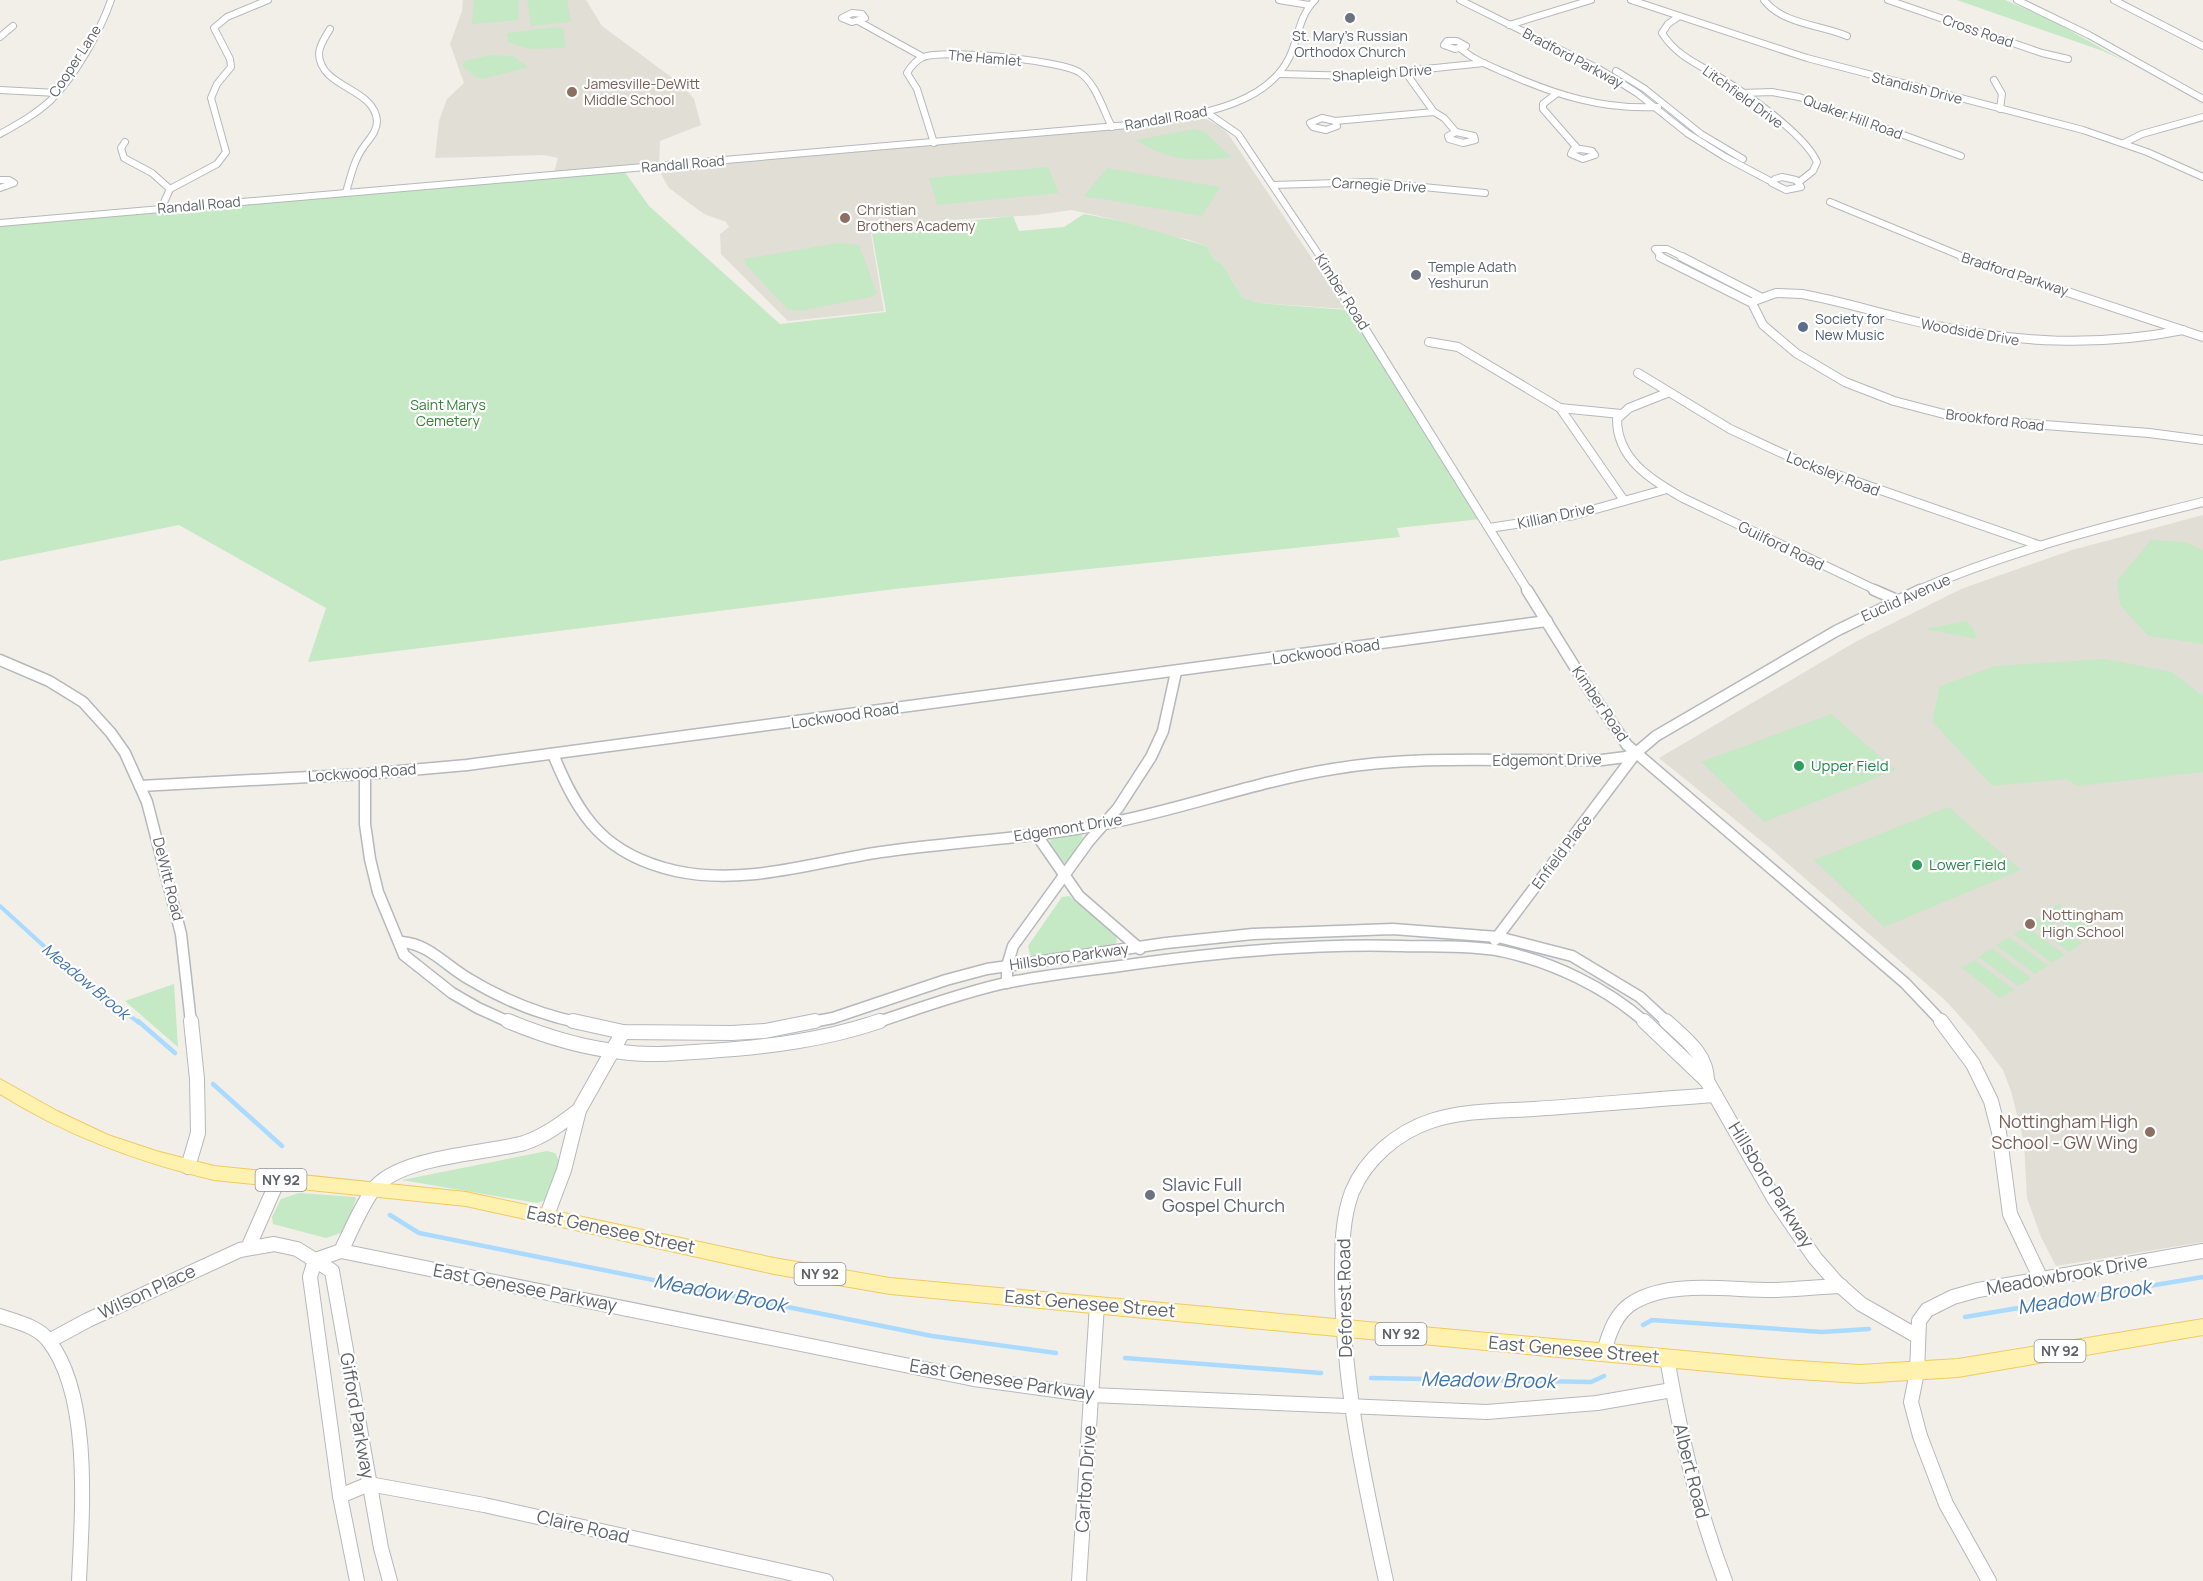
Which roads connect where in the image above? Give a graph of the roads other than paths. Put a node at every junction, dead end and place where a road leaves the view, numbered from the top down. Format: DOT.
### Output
graph roads {
  1 [pos="111,0"];
  2 [pos="268,0"];
  3 [pos="1280,0"];
  4 [pos="1315,0"];
  5 [pos="1460,0"];
  6 [pos="1472,0"];
  7 [pos="1569,0"];
  8 [pos="1591,0"];
  9 [pos="1631,0"];
  10 [pos="1764,0"];
  11 [pos="1888,0"];
  12 [pos="2017,0"];
  13 [pos="2114,0"];
  14 [pos="1309,5"];
  15 [pos="1678,17"];
  16 [pos="858,21"];
  17 [pos="1508,21"];
  18 [pos="1516,22"];
  19 [pos="13,26"];
  20 [pos="330,30"];
  21 [pos="1847,36"];
  22 [pos="0,37"];
  23 [pos="2203,46"];
  24 [pos="1461,49"];
  25 [pos="923,57"];
  26 [pos="2068,59"];
  27 [pos="1484,63"];
  28 [pos="1406,73"];
  29 [pos="1280,74"];
  30 [pos="1994,80"];
  31 [pos="0,90"];
  32 [pos="57,93"];
  33 [pos="1742,93"];
  34 [pos="1556,94"];
  35 [pos="2203,99"];
  36 [pos="1664,106"];
  37 [pos="1653,107"];
  38 [pos="2000,109"];
  39 [pos="1206,112"];
  40 [pos="1434,112"];
  41 [pos="2203,117"];
  42 [pos="1335,121"];
  43 [pos="1112,127"];
  44 [pos="1456,132"];
  45 [pos="0,134"];
  46 [pos="125,142"];
  47 [pos="934,143"];
  48 [pos="2124,143"];
  49 [pos="1578,149"];
  50 [pos="1961,156"];
  51 [pos="2203,177"];
  52 [pos="0,180"];
  53 [pos="1775,180"];
  54 [pos="1799,182"];
  55 [pos="1273,185"];
  56 [pos="0,188"];
  57 [pos="170,189"];
  58 [pos="346,192"];
  59 [pos="1485,193"];
  60 [pos="1830,202"];
  61 [pos="160,209"];
  62 [pos="0,223"];
  63 [pos="1760,297"];
  64 [pos="1752,303"];
  65 [pos="2183,330"];
  66 [pos="2203,337"];
  67 [pos="1429,342"];
  68 [pos="1638,373"];
  69 [pos="1667,393"];
  70 [pos="1560,408"];
  71 [pos="1621,414"];
  72 [pos="2203,440"];
  73 [pos="1667,489"];
  74 [pos="1623,499"];
  75 [pos="2203,502"];
  76 [pos="1489,528"];
  77 [pos="2041,546"];
  78 [pos="1897,600"];
  79 [pos="1547,621"];
  80 [pos="0,660"];
  81 [pos="1176,672"];
  82 [pos="1636,753"];
  83 [pos="553,754"];
  84 [pos="365,774"];
  85 [pos="140,786"];
  86 [pos="1103,825"];
  87 [pos="1036,834"];
  88 [pos="1063,876"];
  89 [pos="1498,937"];
  90 [pos="402,942"];
  91 [pos="1139,947"];
  92 [pos="1488,950"];
  93 [pos="1154,961"];
  94 [pos="1007,966"];
  95 [pos="1007,983"];
  96 [pos="623,1032"];
  97 [pos="612,1051"];
  98 [pos="1707,1081"];
  99 [pos="0,1086"];
  100 [pos="1715,1095"];
  101 [pos="579,1110"];
  102 [pos="188,1167"];
  103 [pos="278,1180"];
  104 [pos="374,1189"];
  105 [pos="547,1215"];
  106 [pos="248,1248"];
  107 [pos="341,1251"];
  108 [pos="2203,1251"];
  109 [pos="315,1260"];
  110 [pos="2041,1279"];
  111 [pos="1841,1286"];
  112 [pos="1097,1305"];
  113 [pos="0,1316"];
  114 [pos="2203,1327"];
  115 [pos="1343,1328"];
  116 [pos="1917,1336"];
  117 [pos="49,1341"];
  118 [pos="1604,1352"];
  119 [pos="1667,1358"];
  120 [pos="1917,1372"];
  121 [pos="1672,1390"];
  122 [pos="1091,1395"];
  123 [pos="1351,1407"];
  124 [pos="369,1484"];
  125 [pos="340,1496"];
  126 [pos="79,1581"];
  127 [pos="357,1581"];
  128 [pos="390,1581"];
  129 [pos="826,1581"];
  130 [pos="1079,1581"];
  131 [pos="1386,1581"];
  132 [pos="1725,1581"];
  133 [pos="1989,1581"];
  1 -- 32 [label="street, Cooper Lane"];
  2 -- 57 [label="street"];
  3 -- 14 [label="street"];
  4 -- 14 [label="street"];
  5 -- 17 [label="street, Bradford Parkway"];
  6 -- 17 [label="street, Bradford Parkway"];
  7 -- 17 [label="street"];
  8 -- 18 [label="street"];
  9 -- 15 [label="street, Standish Drive"];
  10 -- 21 [label="street"];
  11 -- 26 [label="street, Cross Road"];
  12 -- 35 [label="street"];
  13 -- 23 [label="street"];
  14 -- 29 [label="street, Randall Road"];
  15 -- 33 [label="street, Litchfield Drive"];
  15 -- 38 [label="street, Standish Drive"];
  16 -- 25 [label="street"];
  17 -- 18 [label="street, Bradford Parkway"];
  17 -- 37 [label="street, Bradford Parkway"];
  18 -- 36 [label="street, Bradford Parkway"];
  19 -- 22 [label="street"];
  20 -- 58 [label="street"];
  24 -- 27 [label="street"];
  25 -- 43 [label="street, The Hamlet"];
  25 -- 47 [label="street"];
  27 -- 28 [label="street, Shapleigh Drive"];
  27 -- 34 [label="street"];
  28 -- 29 [label="street, Shapleigh Drive"];
  28 -- 40 [label="street"];
  29 -- 39 [label="street, Randall Road"];
  30 -- 38 [label="street"];
  31 -- 32 [label="street"];
  32 -- 45 [label="street, Cooper Lane"];
  33 -- 50 [label="street, Quaker Hill Road"];
  33 -- 54 [label="street, Litchfield Drive"];
  34 -- 37 [label="street"];
  34 -- 49 [label="street"];
  36 -- 37 [label="street"];
  36 -- 53 [label="street, Bradford Parkway"];
  37 -- 53 [label="street, Bradford Parkway"];
  38 -- 48 [label="street, Standish Drive"];
  39 -- 43 [label="street, Randall Road"];
  39 -- 55 [label="street, Kimber Road"];
  40 -- 42 [label="street"];
  40 -- 44 [label="street"];
  41 -- 48 [label="street"];
  43 -- 47 [label="street, Randall Road"];
  46 -- 57 [label="street"];
  47 -- 58 [label="street, Randall Road"];
  48 -- 51 [label="street, Standish Drive"];
  52 -- 56 [label="street"];
  53 -- 54 [label="street, Bradford Parkway"];
  53 -- 54 [label="street, Bradford Parkway"];
  55 -- 59 [label="street, Carnegie Drive"];
  55 -- 76 [label="street, Kimber Road"];
  57 -- 61 [label="street"];
  58 -- 61 [label="street, Randall Road"];
  60 -- 65 [label="street, Bradford Parkway"];
  61 -- 62 [label="street, Randall Road"];
  63 -- 64 [label="street"];
  63 -- 64 [label="street"];
  63 -- 65 [label="street, Woodside Drive"];
  64 -- 72 [label="street, Brookford Road"];
  65 -- 66 [label="street, Bradford Parkway"];
  67 -- 70 [label="street"];
  68 -- 69 [label="street, Locksley Road"];
  69 -- 71 [label="street"];
  69 -- 77 [label="street, Locksley Road"];
  70 -- 71 [label="street"];
  70 -- 74 [label="street"];
  71 -- 73 [label="street, Guilford Road"];
  73 -- 74 [label="street, Killian Drive"];
  73 -- 78 [label="street, Guilford Road"];
  74 -- 76 [label="street, Killian Drive"];
  75 -- 77 [label="street, Euclid Avenue"];
  76 -- 79 [label="street, Kimber Road"];
  77 -- 78 [label="street, Euclid Avenue"];
  78 -- 82 [label="street, Euclid Avenue"];
  79 -- 81 [label="street, Lockwood Road"];
  79 -- 82 [label="street, Kimber Road"];
  80 -- 85 [label="street, DeWitt Road"];
  81 -- 83 [label="street, Lockwood Road"];
  81 -- 86 [label="street"];
  82 -- 86 [label="street, Edgemont Drive"];
  82 -- 89 [label="street, Enfield Place"];
  82 -- 110 [label="street, Kimber Road"];
  83 -- 84 [label="street, Lockwood Road"];
  83 -- 87 [label="street, Edgemont Drive"];
  84 -- 85 [label="street, Lockwood Road"];
  84 -- 90 [label="street, Hillsboro Parkway"];
  85 -- 102 [label="street, DeWitt Road"];
  86 -- 87 [label="street, Edgemont Drive"];
  86 -- 88 [label="street"];
  87 -- 88 [label="street"];
  88 -- 91 [label="street"];
  88 -- 94 [label="street"];
  89 -- 91 [label="street, Hillsboro Parkway"];
  89 -- 92 [label="street, Enfield Place"];
  89 -- 98 [label="street, Hillsboro Parkway"];
  90 -- 96 [label="street, Hillsboro Parkway"];
  90 -- 97 [label="street, Hillsboro Parkway"];
  91 -- 93 [label="street"];
  91 -- 94 [label="street, Hillsboro Parkway"];
  92 -- 93 [label="street, Hillsboro Parkway"];
  92 -- 98 [label="street, Hillsboro Parkway"];
  93 -- 95 [label="street, Hillsboro Parkway"];
  94 -- 95 [label="street"];
  94 -- 96 [label="street, Hillsboro Parkway"];
  95 -- 97 [label="street, Hillsboro Parkway"];
  96 -- 97 [label="street"];
  97 -- 101 [label="street"];
  98 -- 100 [label="street, Hillsboro Parkway"];
  99 -- 102 [label="main road, East Genesee Street / NY 92"];
  100 -- 111 [label="street, Hillsboro Parkway"];
  100 -- 115 [label="street, Deforest Road"];
  101 -- 104 [label="street"];
  101 -- 105 [label="street"];
  102 -- 103 [label="main road, East Genesee Street / NY 92"];
  103 -- 104 [label="main road, East Genesee Street / NY 92"];
  103 -- 106 [label="street"];
  104 -- 105 [label="main road, East Genesee Street / NY 92"];
  104 -- 107 [label="street"];
  105 -- 112 [label="main road, East Genesee Street / NY 92"];
  106 -- 109 [label="street, Gifford Parkway"];
  106 -- 117 [label="street, Wilson Place"];
  107 -- 109 [label="street"];
  107 -- 122 [label="street, East Genesee Parkway"];
  108 -- 110 [label="street, Meadowbrook Drive"];
  109 -- 124 [label="street, Gifford Parkway"];
  109 -- 125 [label="street, Gifford Parkway"];
  110 -- 116 [label="street, Meadowbrook Drive"];
  111 -- 116 [label="street"];
  111 -- 118 [label="street"];
  112 -- 115 [label="main road, East Genesee Street / NY 92"];
  112 -- 122 [label="street, Carlton Drive"];
  113 -- 117 [label="street"];
  114 -- 120 [label="main road, East Genesee Street / NY 92"];
  115 -- 118 [label="main road, East Genesee Street / NY 92"];
  115 -- 123 [label="street, Deforest Road"];
  116 -- 120 [label="street"];
  117 -- 126 [label="street"];
  118 -- 119 [label="main road, East Genesee Street / NY 92"];
  119 -- 120 [label="main road, East Genesee Street / NY 92"];
  119 -- 121 [label="street, Albert Road"];
  120 -- 133 [label="street"];
  121 -- 123 [label="street, East Genesee Parkway"];
  121 -- 132 [label="street, Albert Road"];
  122 -- 123 [label="street, East Genesee Parkway"];
  122 -- 130 [label="street, Carlton Drive"];
  123 -- 131 [label="street, Deforest Road"];
  124 -- 125 [label="street"];
  124 -- 128 [label="street, Gifford Parkway"];
  124 -- 129 [label="street, Claire Road"];
  125 -- 127 [label="street, Gifford Parkway"];
}
